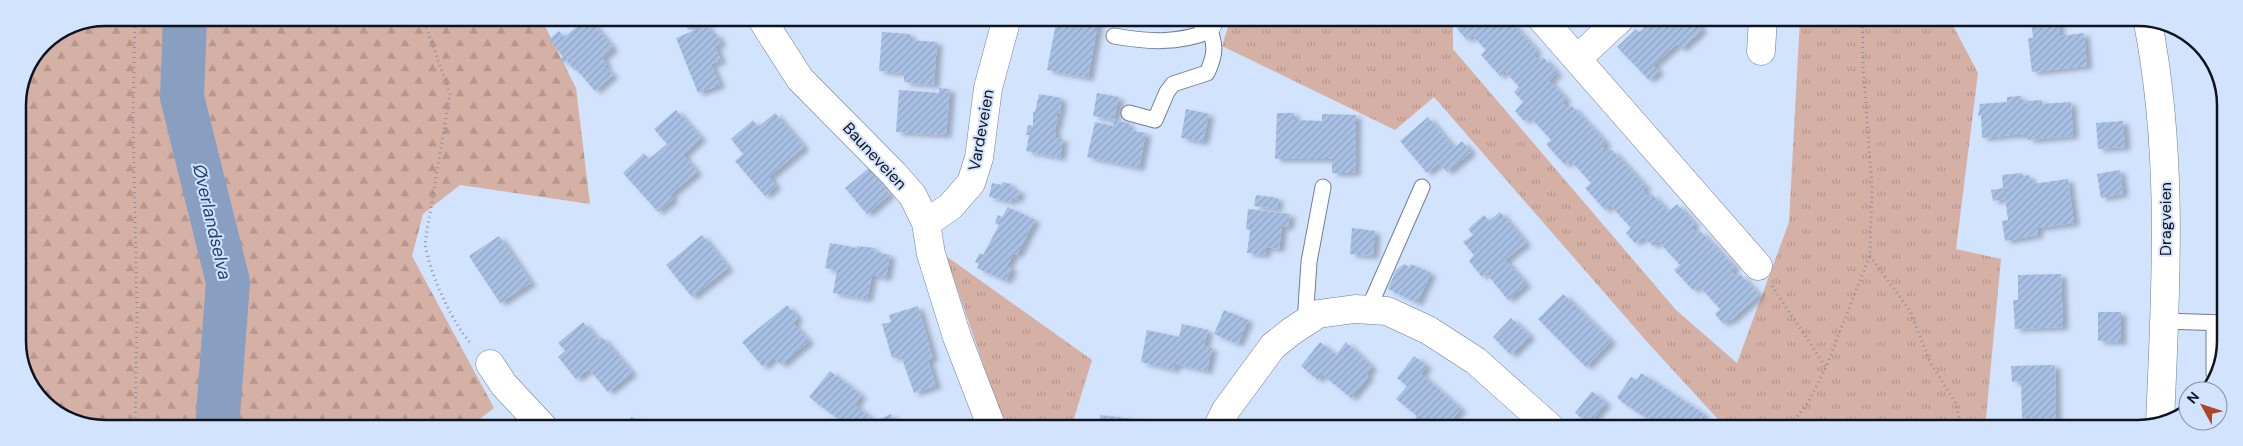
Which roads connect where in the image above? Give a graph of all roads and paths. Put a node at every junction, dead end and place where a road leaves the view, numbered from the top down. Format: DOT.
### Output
graph roads {
  1 [pos="135,26"];
  2 [pos="426,26"];
  3 [pos="765,26"];
  4 [pos="1005,26"];
  5 [pos="1207,26"];
  6 [pos="1210,26"];
  7 [pos="1549,26"];
  8 [pos="1612,26"];
  9 [pos="1763,26"];
  10 [pos="1862,26"];
  11 [pos="2149,27"];
  12 [pos="1114,36"];
  13 [pos="1761,51"];
  14 [pos="1578,58"];
  15 [pos="1129,113"];
  16 [pos="1422,187"];
  17 [pos="1323,188"];
  18 [pos="926,223"];
  19 [pos="1870,255"];
  20 [pos="1758,266"];
  21 [pos="1368,310"];
  22 [pos="2164,321"];
  23 [pos="1305,323"];
  24 [pos="2217,323"];
  25 [pos="490,364"];
  26 [pos="1826,367"];
  27 [pos="2160,416"];
  28 [pos="134,420"];
  29 [pos="537,420"];
  30 [pos="989,420"];
  31 [pos="1221,420"];
  32 [pos="1542,420"];
  33 [pos="1794,420"];
  34 [pos="1959,420"];
  1 -- 28 [label="path"];
  2 -- 25 [label="path"];
  3 -- 18 [label="street, Bauneveien"];
  4 -- 18 [label="street, Vardeveien"];
  5 -- 12 [label="lane"];
  6 -- 15 [label="lane"];
  7 -- 14 [label="street"];
  8 -- 14 [label="street"];
  9 -- 13 [label="street"];
  10 -- 19 [label="path"];
  11 -- 22 [label="street, Dragveien"];
  14 -- 20 [label="street"];
  16 -- 21 [label="lane"];
  17 -- 23 [label="lane"];
  18 -- 30 [label="street, Bauneveien"];
  19 -- 26 [label="path"];
  19 -- 34 [label="path"];
  20 -- 26 [label="path"];
  21 -- 23 [label="street"];
  21 -- 32 [label="street"];
  22 -- 24 [label="lane"];
  22 -- 27 [label="street, Dragveien"];
  23 -- 31 [label="street"];
  25 -- 29 [label="street"];
  26 -- 33 [label="path"];
}
